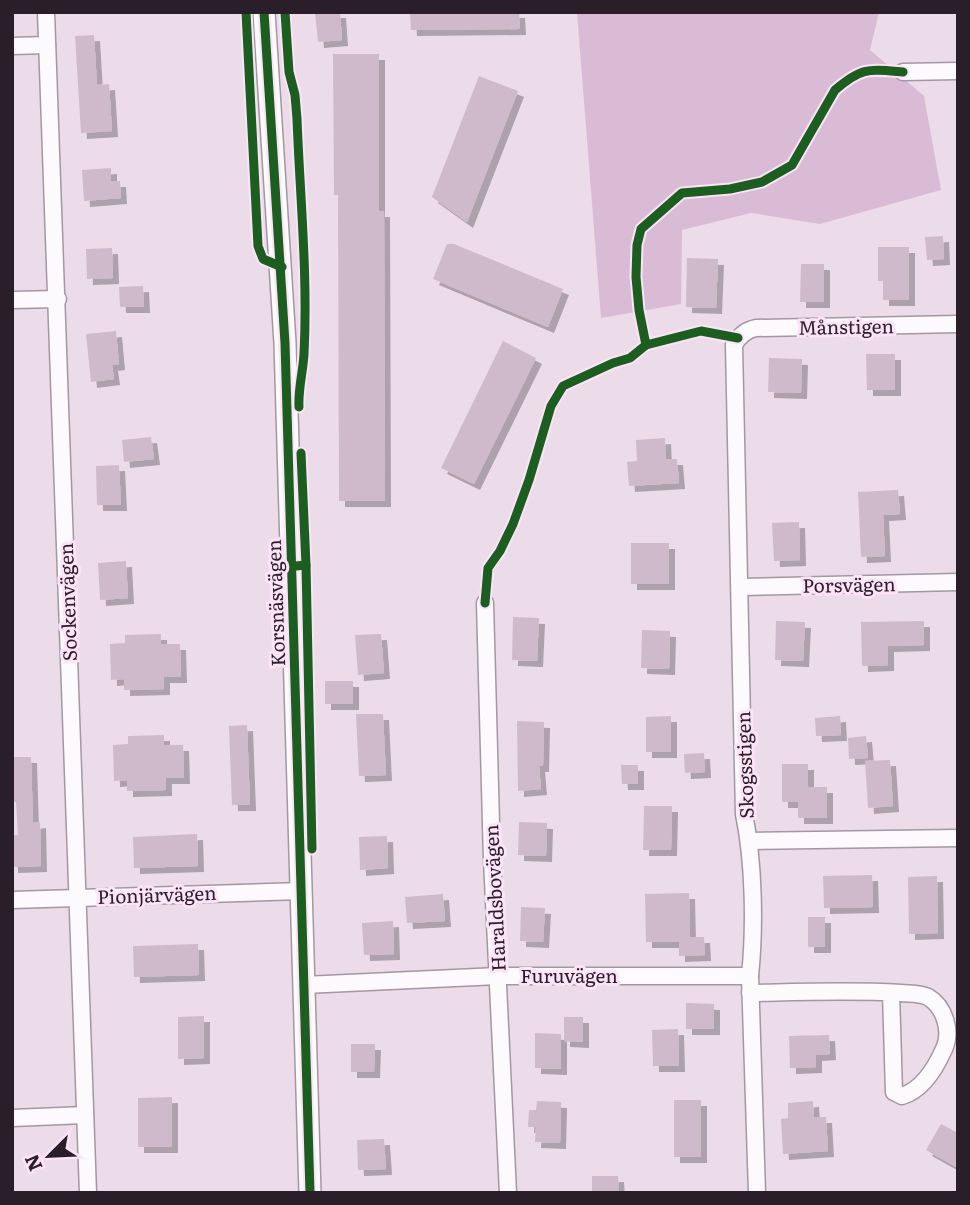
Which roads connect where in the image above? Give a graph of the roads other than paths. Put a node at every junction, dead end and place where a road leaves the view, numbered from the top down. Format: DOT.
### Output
graph roads {
  1 [pos="46,12"];
  2 [pos="264,12"];
  3 [pos="47,45"];
  4 [pos="12,46"];
  5 [pos="958,71"];
  6 [pos="903,72"];
  7 [pos="58,299"];
  8 [pos="12,300"];
  9 [pos="958,324"];
  10 [pos="738,338"];
  11 [pos="958,582"];
  12 [pos="740,587"];
  13 [pos="485,603"];
  14 [pos="958,838"];
  15 [pos="749,841"];
  16 [pos="301,891"];
  17 [pos="77,897"];
  18 [pos="12,900"];
  19 [pos="498,976"];
  20 [pos="750,984"];
  21 [pos="304,985"];
  22 [pos="891,993"];
  23 [pos="85,1115"];
  24 [pos="12,1118"];
  25 [pos="88,1193"];
  26 [pos="310,1193"];
  27 [pos="508,1193"];
  28 [pos="757,1193"];
  1 -- 3 [label="street, Sockenvägen"];
  2 -- 16 [label="street, Korsnäsvägen"];
  3 -- 4 [label="street"];
  3 -- 7 [label="street, Sockenvägen"];
  5 -- 6 [label="street"];
  7 -- 8 [label="street"];
  7 -- 17 [label="street, Sockenvägen"];
  9 -- 10 [label="street, Månstigen"];
  10 -- 12 [label="street, Skogsstigen"];
  11 -- 12 [label="street, Porsvägen"];
  12 -- 15 [label="street, Skogsstigen"];
  13 -- 19 [label="street, Haraldsbovägen"];
  14 -- 15 [label="street"];
  15 -- 20 [label="street, Skogsstigen"];
  16 -- 17 [label="street, Pionjärvägen"];
  16 -- 21 [label="street, Korsnäsvägen"];
  17 -- 18 [label="street, Pionjärvägen"];
  17 -- 23 [label="street, Sockenvägen"];
  19 -- 20 [label="street, Furuvägen"];
  19 -- 21 [label="street, Furuvägen"];
  19 -- 27 [label="street, Haraldsbovägen"];
  20 -- 22 [label="street, Furuvägen"];
  20 -- 28 [label="street, Skogsstigen"];
  21 -- 26 [label="street, Korsnäsvägen"];
  22 -- 22 [label="street, Furuvägen"];
  23 -- 24 [label="street"];
  23 -- 25 [label="street, Sockenvägen"];
}
